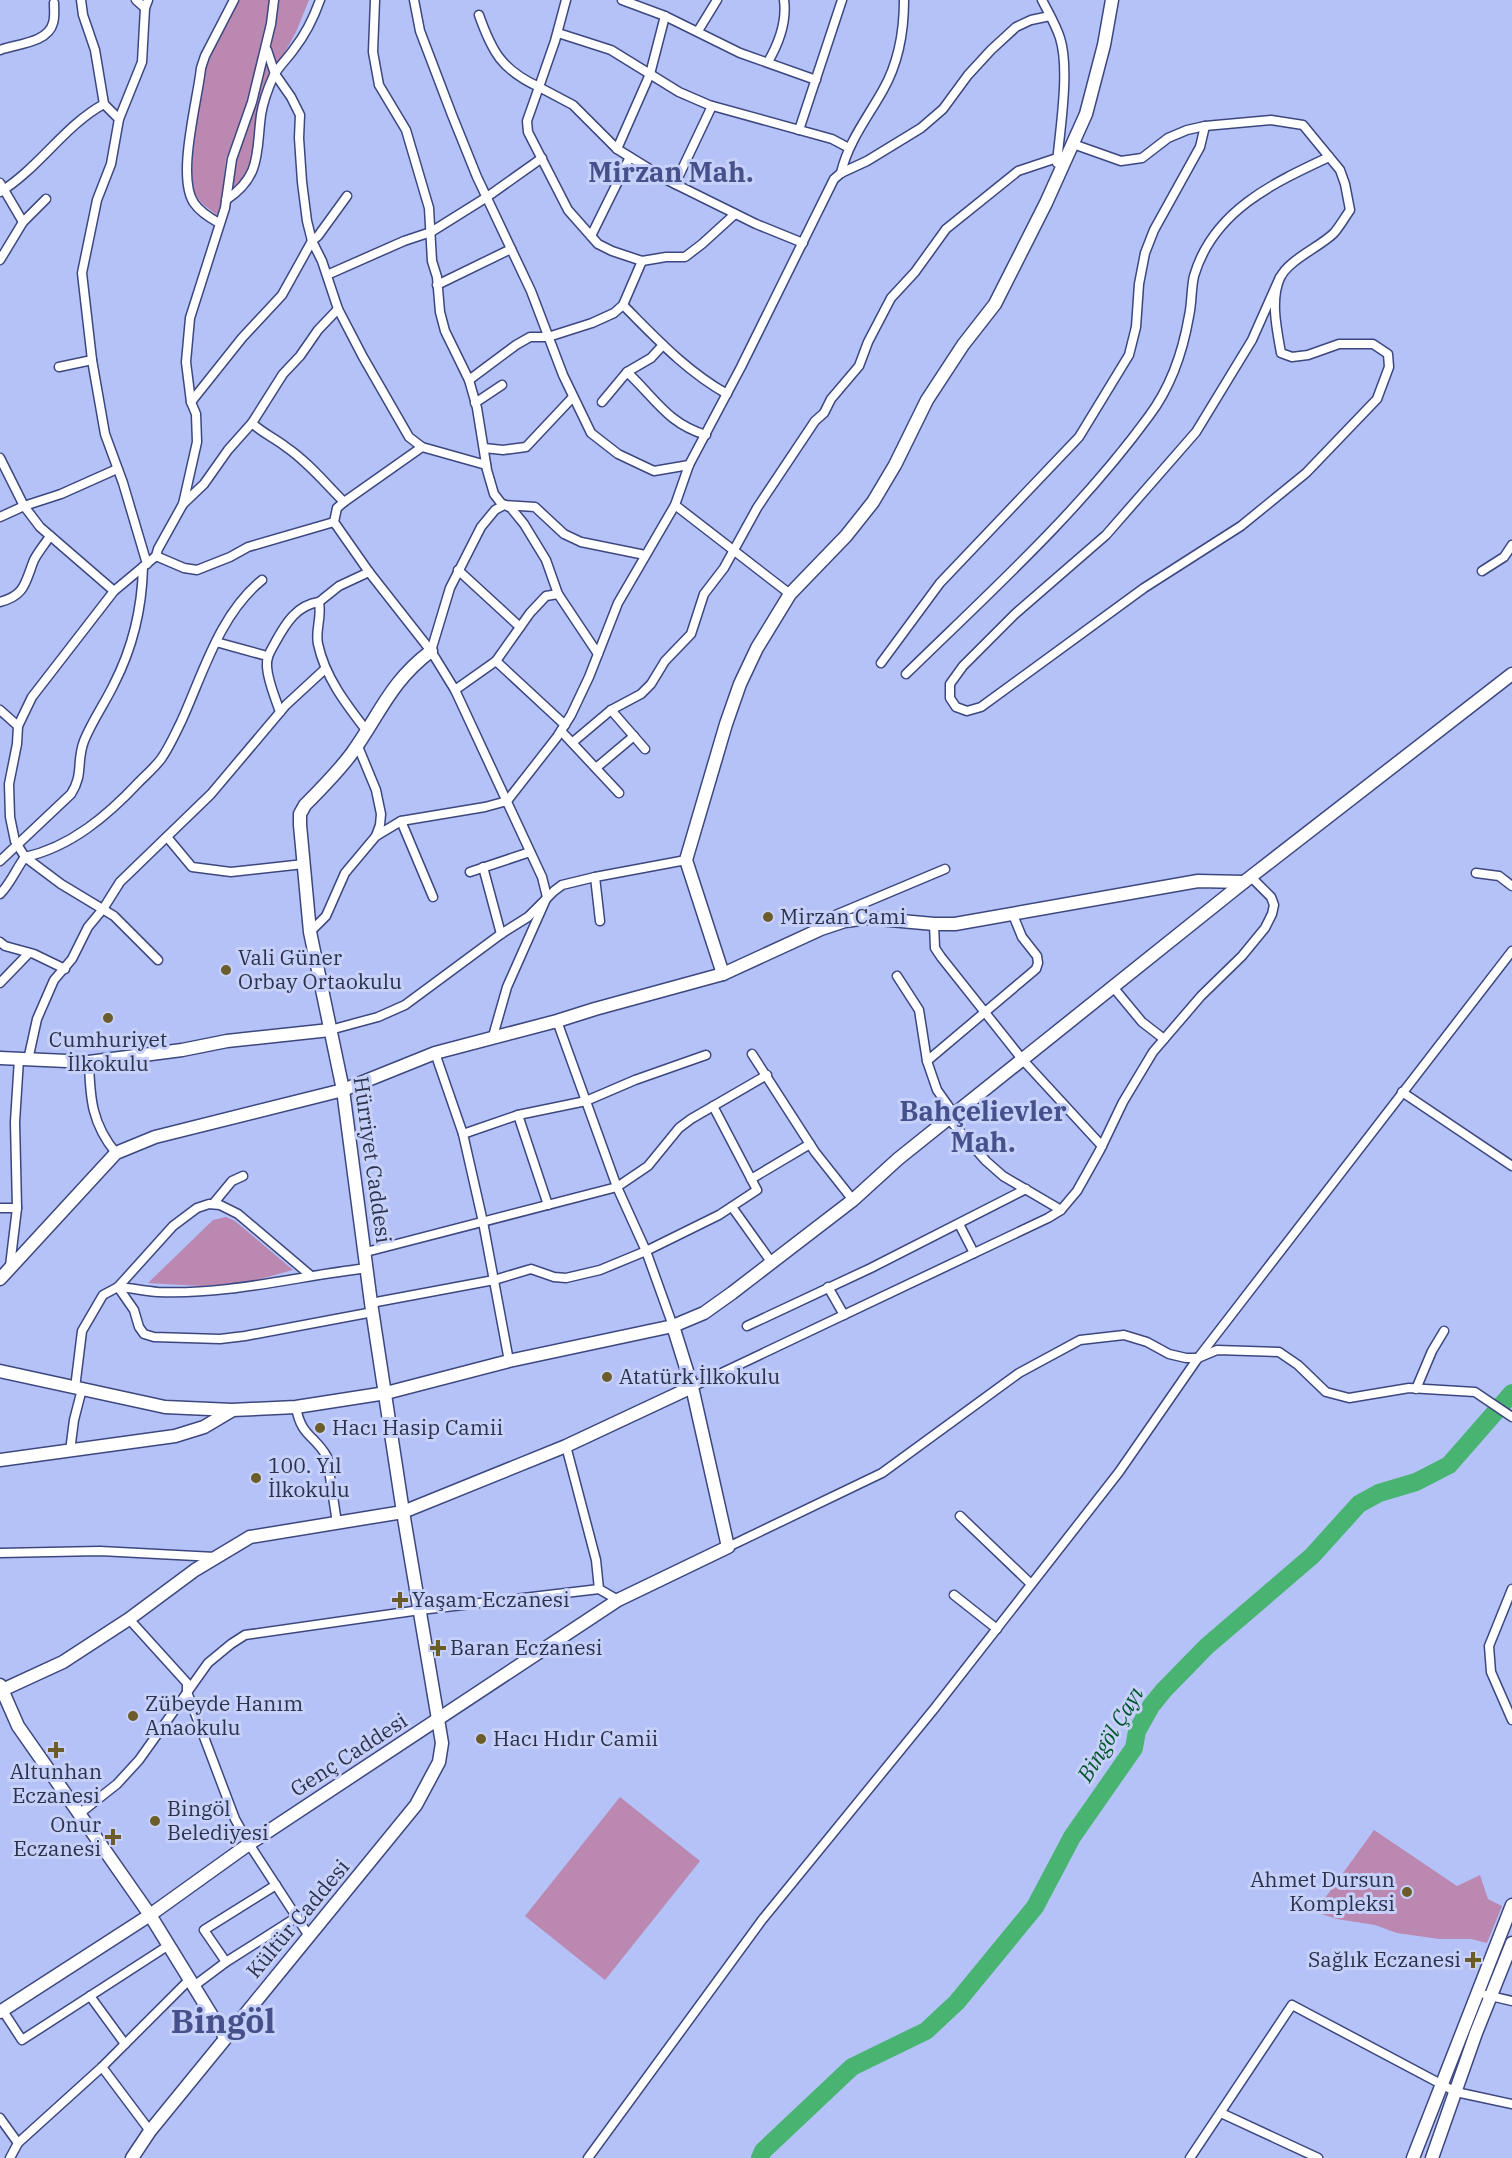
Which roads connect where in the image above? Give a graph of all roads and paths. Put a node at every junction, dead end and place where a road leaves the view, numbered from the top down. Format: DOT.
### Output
graph roads {
  1 [pos="81,0"];
  2 [pos="136,0"];
  3 [pos="234,0"];
  4 [pos="274,0"];
  5 [pos="320,0"];
  6 [pos="375,0"];
  7 [pos="414,0"];
  8 [pos="566,0"];
  9 [pos="622,0"];
  10 [pos="717,0"];
  11 [pos="784,0"];
  12 [pos="842,0"];
  13 [pos="904,0"];
  14 [pos="1042,0"];
  15 [pos="1112,0"];
  16 [pos="54,3"];
  17 [pos="147,4"];
  18 [pos="479,15"];
  19 [pos="666,16"];
  20 [pos="1050,16"];
  21 [pos="698,31"];
  22 [pos="558,33"];
  23 [pos="266,47"];
  24 [pos="0,50"];
  25 [pos="768,62"];
  26 [pos="275,74"];
  27 [pos="650,74"];
  28 [pos="816,80"];
  29 [pos="539,87"];
  30 [pos="104,104"];
  31 [pos="712,106"];
  32 [pos="119,118"];
  33 [pos="1205,126"];
  34 [pos="800,130"];
  35 [pos="1073,144"];
  36 [pos="617,148"];
  37 [pos="849,148"];
  38 [pos="630,157"];
  39 [pos="1329,157"];
  40 [pos="542,158"];
  41 [pos="1057,158"];
  42 [pos="841,173"];
  43 [pos="1055,183"];
  44 [pos="675,184"];
  45 [pos="1,188"];
  46 [pos="347,196"];
  47 [pos="487,197"];
  48 [pos="46,199"];
  49 [pos="226,200"];
  50 [pos="735,214"];
  51 [pos="23,222"];
  52 [pos="219,224"];
  53 [pos="431,232"];
  54 [pos="591,236"];
  55 [pos="312,241"];
  56 [pos="803,243"];
  57 [pos="511,249"];
  58 [pos="0,260"];
  59 [pos="642,261"];
  60 [pos="327,275"];
  61 [pos="1280,277"];
  62 [pos="437,285"];
  63 [pos="623,304"];
  64 [pos="338,309"];
  65 [pos="548,337"];
  66 [pos="663,345"];
  67 [pos="92,360"];
  68 [pos="59,367"];
  69 [pos="627,372"];
  70 [pos="469,380"];
  71 [pos="502,386"];
  72 [pos="727,394"];
  73 [pos="573,397"];
  74 [pos="191,402"];
  75 [pos="602,402"];
  76 [pos="475,403"];
  77 [pos="252,423"];
  78 [pos="706,435"];
  79 [pos="422,447"];
  80 [pos="484,448"];
  81 [pos="0,458"];
  82 [pos="486,465"];
  83 [pos="689,465"];
  84 [pos="117,469"];
  85 [pos="344,502"];
  86 [pos="183,504"];
  87 [pos="504,505"];
  88 [pos="675,505"];
  89 [pos="24,506"];
  90 [pos="0,517"];
  91 [pos="334,522"];
  92 [pos="50,536"];
  93 [pos="1512,545"];
  94 [pos="733,549"];
  95 [pos="645,555"];
  96 [pos="156,556"];
  97 [pos="1509,557"];
  98 [pos="145,566"];
  99 [pos="458,570"];
  100 [pos="1482,571"];
  101 [pos="369,572"];
  102 [pos="262,580"];
  103 [pos="114,591"];
  104 [pos="558,594"];
  105 [pos="790,594"];
  106 [pos="0,602"];
  107 [pos="319,602"];
  108 [pos="520,627"];
  109 [pos="216,642"];
  110 [pos="431,651"];
  111 [pos="597,654"];
  112 [pos="267,656"];
  113 [pos="496,661"];
  114 [pos="881,663"];
  115 [pos="325,669"];
  116 [pos="906,674"];
  117 [pos="1512,674"];
  118 [pos="455,690"];
  119 [pos="0,710"];
  120 [pos="611,710"];
  121 [pos="280,712"];
  122 [pos="18,726"];
  123 [pos="563,728"];
  124 [pos="366,730"];
  125 [pos="634,736"];
  126 [pos="573,742"];
  127 [pos="357,744"];
  128 [pos="645,749"];
  129 [pos="596,768"];
  130 [pos="4,785"];
  131 [pos="619,793"];
  132 [pos="507,801"];
  133 [pos="401,821"];
  134 [pos="376,836"];
  135 [pos="167,837"];
  136 [pos="18,844"];
  137 [pos="530,852"];
  138 [pos="25,856"];
  139 [pos="687,860"];
  140 [pos="0,861"];
  141 [pos="304,864"];
  142 [pos="483,867"];
  143 [pos="945,869"];
  144 [pos="470,872"];
  145 [pos="1476,873"];
  146 [pos="595,877"];
  147 [pos="1247,879"];
  148 [pos="1512,886"];
  149 [pos="0,894"];
  150 [pos="433,897"];
  151 [pos="547,897"];
  152 [pos="103,909"];
  153 [pos="1013,915"];
  154 [pos="600,921"];
  155 [pos="934,924"];
  156 [pos="310,932"];
  157 [pos="501,934"];
  158 [pos="809,934"];
  159 [pos="0,942"];
  160 [pos="1512,951"];
  161 [pos="29,953"];
  162 [pos="158,960"];
  163 [pos="65,969"];
  164 [pos="723,974"];
  165 [pos="897,976"];
  166 [pos="0,984"];
  167 [pos="1113,987"];
  168 [pos="985,1011"];
  169 [pos="557,1021"];
  170 [pos="330,1030"];
  171 [pos="493,1036"];
  172 [pos="1164,1039"];
  173 [pos="435,1053"];
  174 [pos="752,1054"];
  175 [pos="706,1055"];
  176 [pos="0,1058"];
  177 [pos="1022,1059"];
  178 [pos="24,1060"];
  179 [pos="927,1061"];
  180 [pos="88,1062"];
  181 [pos="767,1076"];
  182 [pos="343,1090"];
  183 [pos="1402,1092"];
  184 [pos="586,1101"];
  185 [pos="713,1106"];
  186 [pos="518,1115"];
  187 [pos="951,1116"];
  188 [pos="463,1134"];
  189 [pos="810,1144"];
  190 [pos="1102,1146"];
  191 [pos="116,1154"];
  192 [pos="1512,1166"];
  193 [pos="243,1176"];
  194 [pos="752,1179"];
  195 [pos="617,1187"];
  196 [pos="1026,1189"];
  197 [pos="854,1200"];
  198 [pos="213,1204"];
  199 [pos="548,1205"];
  200 [pos="732,1207"];
  201 [pos="0,1208"];
  202 [pos="17,1208"];
  203 [pos="1061,1210"];
  204 [pos="483,1222"];
  205 [pos="959,1224"];
  206 [pos="646,1251"];
  207 [pos="366,1252"];
  208 [pos="974,1253"];
  209 [pos="772,1263"];
  210 [pos="10,1266"];
  211 [pos="368,1268"];
  212 [pos="310,1275"];
  213 [pos="0,1279"];
  214 [pos="494,1280"];
  215 [pos="118,1287"];
  216 [pos="828,1287"];
  217 [pos="372,1308"];
  218 [pos="844,1315"];
  219 [pos="673,1326"];
  220 [pos="747,1326"];
  221 [pos="1444,1331"];
  222 [pos="1198,1358"];
  223 [pos="509,1361"];
  224 [pos="0,1371"];
  225 [pos="692,1387"];
  226 [pos="79,1389"];
  227 [pos="1416,1389"];
  228 [pos="386,1393"];
  229 [pos="296,1407"];
  230 [pos="232,1410"];
  231 [pos="1512,1417"];
  232 [pos="566,1446"];
  233 [pos="70,1451"];
  234 [pos="0,1460"];
  235 [pos="403,1512"];
  236 [pos="960,1516"];
  237 [pos="337,1523"];
  238 [pos="728,1547"];
  239 [pos="0,1554"];
  240 [pos="218,1557"];
  241 [pos="1031,1584"];
  242 [pos="1512,1589"];
  243 [pos="599,1590"];
  244 [pos="954,1595"];
  245 [pos="618,1600"];
  246 [pos="420,1610"];
  247 [pos="129,1618"];
  248 [pos="997,1629"];
  249 [pos="1,1688"];
  250 [pos="187,1692"];
  251 [pos="438,1720"];
  252 [pos="1512,1720"];
  253 [pos="79,1814"];
  254 [pos="249,1844"];
  255 [pos="276,1885"];
  256 [pos="1512,1905"];
  257 [pos="150,1915"];
  258 [pos="297,1917"];
  259 [pos="309,1936"];
  260 [pos="1512,1943"];
  261 [pos="169,1945"];
  262 [pos="226,1962"];
  263 [pos="192,1982"];
  264 [pos="1478,1993"];
  265 [pos="90,1996"];
  266 [pos="1491,1996"];
  267 [pos="1512,2001"];
  268 [pos="1,2012"];
  269 [pos="225,2037"];
  270 [pos="124,2044"];
  271 [pos="102,2067"];
  272 [pos="1442,2085"];
  273 [pos="1456,2092"];
  274 [pos="1512,2104"];
  275 [pos="1221,2113"];
  276 [pos="0,2118"];
  277 [pos="150,2131"];
  278 [pos="18,2143"];
  279 [pos="12,2158"];
  280 [pos="132,2158"];
  281 [pos="588,2158"];
  282 [pos="1190,2158"];
  283 [pos="1318,2158"];
  284 [pos="1413,2158"];
  285 [pos="1432,2158"];
  1 -- 30 [label="street"];
  2 -- 17 [label="street"];
  3 -- 52 [label="street"];
  4 -- 23 [label="street"];
  5 -- 26 [label="street"];
  6 -- 53 [label="street"];
  7 -- 47 [label="street"];
  8 -- 22 [label="street"];
  9 -- 19 [label="street"];
  10 -- 21 [label="street"];
  11 -- 25 [label="street"];
  12 -- 28 [label="street"];
  13 -- 37 [label="street"];
  14 -- 20 [label="street"];
  15 -- 35 [label="street"];
  16 -- 24 [label="street"];
  17 -- 32 [label="street"];
  18 -- 29 [label="street"];
  19 -- 21 [label="street"];
  19 -- 27 [label="street"];
  20 -- 41 [label="street"];
  20 -- 42 [label="street"];
  21 -- 25 [label="street"];
  22 -- 27 [label="street"];
  22 -- 29 [label="street"];
  23 -- 26 [label="street"];
  23 -- 49 [label="street"];
  25 -- 28 [label="street"];
  26 -- 49 [label="street"];
  26 -- 55 [label="street"];
  27 -- 31 [label="street"];
  27 -- 36 [label="street"];
  28 -- 34 [label="street"];
  29 -- 36 [label="street"];
  29 -- 40 [label="street"];
  30 -- 32 [label="street"];
  30 -- 45 [label="street"];
  31 -- 34 [label="street"];
  31 -- 44 [label="street"];
  32 -- 67 [label="street"];
  33 -- 35 [label="street"];
  33 -- 39 [label="street"];
  33 -- 114 [label="street"];
  34 -- 37 [label="street"];
  35 -- 43 [label="street"];
  36 -- 38 [label="street"];
  37 -- 42 [label="street"];
  38 -- 44 [label="street"];
  38 -- 54 [label="street"];
  39 -- 61 [label="street"];
  39 -- 116 [label="street"];
  40 -- 47 [label="street"];
  40 -- 54 [label="street"];
  41 -- 43 [label="street"];
  41 -- 94 [label="street"];
  42 -- 56 [label="street"];
  43 -- 105 [label="street"];
  44 -- 50 [label="street"];
  45 -- 51 [label="street"];
  46 -- 55 [label="street"];
  47 -- 53 [label="street"];
  47 -- 57 [label="street"];
  48 -- 51 [label="street"];
  49 -- 52 [label="street"];
  50 -- 56 [label="street"];
  50 -- 59 [label="street"];
  51 -- 58 [label="street"];
  52 -- 74 [label="street"];
  53 -- 60 [label="street"];
  53 -- 62 [label="street"];
  54 -- 59 [label="street"];
  55 -- 60 [label="street"];
  55 -- 74 [label="street"];
  56 -- 72 [label="street"];
  57 -- 62 [label="street"];
  57 -- 65 [label="street"];
  59 -- 63 [label="street"];
  60 -- 64 [label="street"];
  61 -- 61 [label="street"];
  62 -- 70 [label="street"];
  63 -- 65 [label="street"];
  63 -- 66 [label="street"];
  64 -- 77 [label="street"];
  64 -- 79 [label="street"];
  65 -- 70 [label="street"];
  65 -- 73 [label="street"];
  66 -- 69 [label="street"];
  66 -- 72 [label="street"];
  67 -- 68 [label="street"];
  67 -- 84 [label="street"];
  69 -- 75 [label="street"];
  69 -- 78 [label="street"];
  70 -- 76 [label="street"];
  71 -- 76 [label="street"];
  72 -- 78 [label="street"];
  73 -- 80 [label="street"];
  73 -- 83 [label="street"];
  74 -- 86 [label="street"];
  76 -- 80 [label="street"];
  77 -- 85 [label="street"];
  77 -- 86 [label="street"];
  78 -- 83 [label="street"];
  79 -- 82 [label="street"];
  79 -- 85 [label="street"];
  80 -- 82 [label="street"];
  81 -- 89 [label="street"];
  82 -- 87 [label="street"];
  83 -- 88 [label="street"];
  84 -- 89 [label="street"];
  84 -- 98 [label="street"];
  85 -- 91 [label="street"];
  86 -- 96 [label="street"];
  87 -- 95 [label="street"];
  87 -- 99 [label="street"];
  87 -- 104 [label="street"];
  88 -- 94 [label="street"];
  88 -- 95 [label="street"];
  89 -- 90 [label="street"];
  89 -- 92 [label="street"];
  91 -- 96 [label="street"];
  91 -- 101 [label="street"];
  92 -- 103 [label="street"];
  92 -- 106 [label="street"];
  93 -- 97 [label="street"];
  94 -- 105 [label="street"];
  94 -- 120 [label="street"];
  95 -- 111 [label="street"];
  96 -- 98 [label="street"];
  97 -- 100 [label="street"];
  98 -- 103 [label="street"];
  98 -- 136 [label="street"];
  99 -- 108 [label="street"];
  99 -- 110 [label="street"];
  101 -- 107 [label="street"];
  101 -- 110 [label="street"];
  102 -- 109 [label="street"];
  103 -- 122 [label="street"];
  104 -- 108 [label="street"];
  104 -- 111 [label="street"];
  105 -- 139 [label="street"];
  107 -- 112 [label="street"];
  107 -- 115 [label="street"];
  108 -- 113 [label="street"];
  109 -- 112 [label="street"];
  109 -- 138 [label="street"];
  110 -- 118 [label="street"];
  110 -- 124 [label="street, Hürriyet Caddesi"];
  111 -- 123 [label="street"];
  112 -- 121 [label="street"];
  113 -- 118 [label="street"];
  113 -- 123 [label="street"];
  115 -- 121 [label="street"];
  115 -- 124 [label="street"];
  117 -- 147 [label="street"];
  118 -- 132 [label="street"];
  119 -- 122 [label="street"];
  120 -- 125 [label="street"];
  120 -- 126 [label="street"];
  121 -- 135 [label="street"];
  122 -- 130 [label="street"];
  123 -- 126 [label="street"];
  123 -- 132 [label="street"];
  124 -- 127 [label="street, Hürriyet Caddesi"];
  125 -- 128 [label="street"];
  125 -- 129 [label="street"];
  126 -- 129 [label="street"];
  127 -- 134 [label="street"];
  127 -- 141 [label="street, Hürriyet Caddesi"];
  129 -- 131 [label="street"];
  130 -- 136 [label="street"];
  132 -- 133 [label="street"];
  132 -- 137 [label="street"];
  133 -- 134 [label="street"];
  133 -- 150 [label="street"];
  134 -- 156 [label="street"];
  135 -- 141 [label="street"];
  135 -- 152 [label="street"];
  136 -- 138 [label="street"];
  136 -- 140 [label="street"];
  137 -- 142 [label="street"];
  137 -- 151 [label="street"];
  138 -- 149 [label="street"];
  138 -- 152 [label="street"];
  139 -- 146 [label="street"];
  139 -- 164 [label="street"];
  141 -- 156 [label="street, Hürriyet Caddesi"];
  142 -- 144 [label="street"];
  142 -- 157 [label="street"];
  143 -- 158 [label="street"];
  145 -- 148 [label="street"];
  146 -- 151 [label="street"];
  146 -- 154 [label="street"];
  147 -- 153 [label="street"];
  147 -- 167 [label="street"];
  147 -- 172 [label="street"];
  151 -- 157 [label="street"];
  151 -- 171 [label="street"];
  152 -- 162 [label="street"];
  152 -- 163 [label="street"];
  153 -- 155 [label="street"];
  153 -- 168 [label="street"];
  155 -- 158 [label="street"];
  155 -- 168 [label="street"];
  156 -- 170 [label="street, Hürriyet Caddesi"];
  157 -- 170 [label="street"];
  158 -- 164 [label="street"];
  159 -- 161 [label="street"];
  160 -- 183 [label="street"];
  161 -- 163 [label="street"];
  161 -- 166 [label="street"];
  163 -- 178 [label="street"];
  164 -- 169 [label="street"];
  165 -- 179 [label="street"];
  167 -- 172 [label="street"];
  167 -- 177 [label="street"];
  168 -- 177 [label="street"];
  168 -- 179 [label="street"];
  169 -- 171 [label="street"];
  169 -- 184 [label="street"];
  170 -- 180 [label="street"];
  170 -- 182 [label="street, Hürriyet Caddesi"];
  171 -- 173 [label="street"];
  172 -- 190 [label="street"];
  173 -- 182 [label="street"];
  173 -- 188 [label="street"];
  174 -- 181 [label="street"];
  175 -- 184 [label="street"];
  176 -- 178 [label="street"];
  177 -- 187 [label="street"];
  177 -- 190 [label="street"];
  178 -- 180 [label="street"];
  178 -- 202 [label="street"];
  179 -- 187 [label="street"];
  180 -- 191 [label="street"];
  181 -- 185 [label="street"];
  181 -- 189 [label="street"];
  182 -- 191 [label="street"];
  182 -- 207 [label="street, Hürriyet Caddesi"];
  183 -- 192 [label="street"];
  183 -- 222 [label="street"];
  184 -- 186 [label="street"];
  184 -- 195 [label="street"];
  185 -- 194 [label="street"];
  185 -- 195 [label="street"];
  186 -- 188 [label="street"];
  186 -- 199 [label="street"];
  187 -- 196 [label="street"];
  187 -- 197 [label="street"];
  188 -- 204 [label="street"];
  189 -- 194 [label="street"];
  189 -- 197 [label="street"];
  190 -- 203 [label="street"];
  191 -- 210 [label="street"];
  193 -- 198 [label="street"];
  194 -- 200 [label="street"];
  195 -- 199 [label="street"];
  195 -- 206 [label="street"];
  196 -- 203 [label="street"];
  196 -- 205 [label="street"];
  197 -- 209 [label="street"];
  198 -- 212 [label="street"];
  198 -- 215 [label="street"];
  199 -- 204 [label="street"];
  200 -- 206 [label="street"];
  200 -- 209 [label="street"];
  201 -- 202 [label="street"];
  202 -- 210 [label="street"];
  203 -- 208 [label="street"];
  204 -- 207 [label="street"];
  204 -- 214 [label="street"];
  205 -- 208 [label="street"];
  205 -- 216 [label="street"];
  206 -- 214 [label="street"];
  206 -- 219 [label="street"];
  207 -- 211 [label="street, Hürriyet Caddesi"];
  208 -- 218 [label="street"];
  209 -- 219 [label="street"];
  210 -- 213 [label="street"];
  211 -- 212 [label="street"];
  211 -- 217 [label="street, Hürriyet Caddesi"];
  212 -- 215 [label="street"];
  214 -- 217 [label="street"];
  214 -- 223 [label="street"];
  215 -- 217 [label="street"];
  215 -- 226 [label="street"];
  216 -- 218 [label="street"];
  216 -- 220 [label="street"];
  217 -- 228 [label="street, Hürriyet Caddesi"];
  218 -- 225 [label="street"];
  219 -- 223 [label="street"];
  219 -- 225 [label="street"];
  221 -- 227 [label="street"];
  222 -- 227 [label="street"];
  222 -- 238 [label="street"];
  222 -- 241 [label="street"];
  223 -- 228 [label="street"];
  224 -- 226 [label="street"];
  225 -- 232 [label="street"];
  225 -- 238 [label="street"];
  226 -- 230 [label="street"];
  226 -- 233 [label="street"];
  227 -- 231 [label="street"];
  228 -- 229 [label="street"];
  228 -- 235 [label="street, Hürriyet Caddesi"];
  229 -- 230 [label="street"];
  229 -- 237 [label="street"];
  230 -- 233 [label="street"];
  232 -- 235 [label="street"];
  232 -- 243 [label="street"];
  233 -- 234 [label="street"];
  235 -- 237 [label="street"];
  235 -- 246 [label="street, Hürriyet Caddesi"];
  236 -- 241 [label="street"];
  237 -- 240 [label="street"];
  238 -- 245 [label="street, Genç Caddesi"];
  239 -- 240 [label="street"];
  240 -- 247 [label="street"];
  241 -- 248 [label="street"];
  242 -- 252 [label="street"];
  243 -- 245 [label="street"];
  243 -- 246 [label="street"];
  244 -- 248 [label="street"];
  245 -- 251 [label="street, Genç Caddesi"];
  246 -- 250 [label="street"];
  246 -- 251 [label="street, Hürriyet Caddesi"];
  247 -- 249 [label="street"];
  247 -- 250 [label="street"];
  248 -- 281 [label="street"];
  249 -- 253 [label="street"];
  250 -- 253 [label="street"];
  250 -- 254 [label="street"];
  251 -- 254 [label="street, Genç Caddesi"];
  251 -- 259 [label="street, Kültür Caddesi"];
  253 -- 257 [label="street"];
  254 -- 255 [label="street"];
  254 -- 257 [label="street, Genç Caddesi"];
  255 -- 258 [label="street"];
  255 -- 262 [label="street"];
  256 -- 264 [label="street"];
  257 -- 261 [label="street"];
  257 -- 268 [label="street, Genç Caddesi"];
  258 -- 259 [label="street"];
  258 -- 262 [label="street"];
  259 -- 269 [label="street, Kültür Caddesi"];
  260 -- 266 [label="street"];
  261 -- 263 [label="street"];
  261 -- 265 [label="street"];
  262 -- 263 [label="street"];
  263 -- 269 [label="street"];
  263 -- 270 [label="street"];
  264 -- 266 [label="street"];
  264 -- 272 [label="street"];
  265 -- 268 [label="street"];
  265 -- 270 [label="street"];
  266 -- 267 [label="street"];
  266 -- 273 [label="street"];
  269 -- 277 [label="street, Kültür Caddesi"];
  270 -- 271 [label="street"];
  271 -- 277 [label="street"];
  271 -- 278 [label="street"];
  272 -- 273 [label="street"];
  272 -- 275 [label="street"];
  272 -- 284 [label="street"];
  273 -- 274 [label="street"];
  273 -- 285 [label="street"];
  275 -- 282 [label="street"];
  275 -- 283 [label="street"];
  276 -- 278 [label="street"];
  277 -- 280 [label="street, Kültür Caddesi"];
  278 -- 279 [label="street"];
}
